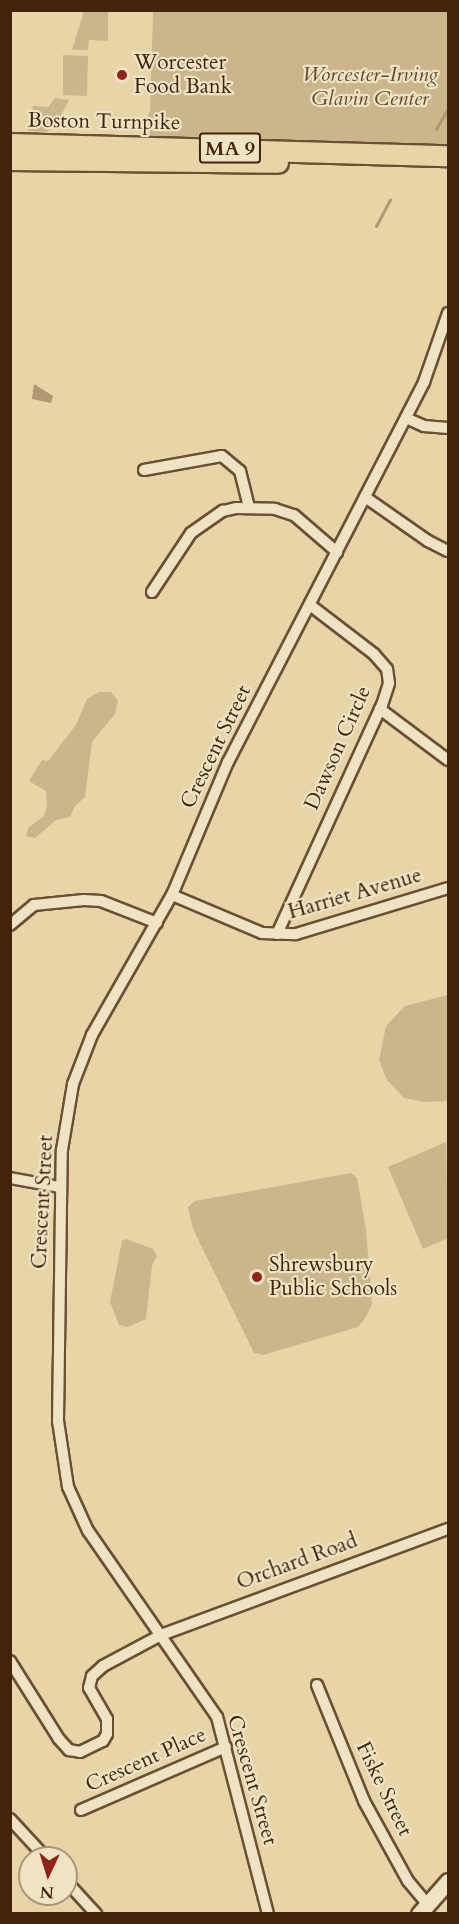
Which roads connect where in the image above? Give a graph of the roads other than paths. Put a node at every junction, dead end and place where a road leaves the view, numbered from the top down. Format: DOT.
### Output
graph roads {
  1 [pos="10,144"];
  2 [pos="448,156"];
  3 [pos="10,160"];
  4 [pos="448,166"];
  5 [pos="448,313"];
  6 [pos="447,329"];
  7 [pos="406,418"];
  8 [pos="448,428"];
  9 [pos="144,470"];
  10 [pos="365,497"];
  11 [pos="249,507"];
  12 [pos="448,551"];
  13 [pos="337,552"];
  14 [pos="152,592"];
  15 [pos="310,605"];
  16 [pos="380,710"];
  17 [pos="448,760"];
  18 [pos="448,888"];
  19 [pos="172,895"];
  20 [pos="157,923"];
  21 [pos="10,925"];
  22 [pos="277,934"];
  23 [pos="10,1178"];
  24 [pos="59,1187"];
  25 [pos="448,1529"];
  26 [pos="161,1635"];
  27 [pos="10,1661"];
  28 [pos="317,1685"];
  29 [pos="226,1746"];
  30 [pos="81,1810"];
  31 [pos="10,1819"];
  32 [pos="34,1846"];
  33 [pos="448,1881"];
  34 [pos="78,1894"];
  35 [pos="423,1909"];
  36 [pos="96,1914"];
  37 [pos="268,1914"];
  1 -- 2 [label="highway, Boston Turnpike / MA 9"];
  3 -- 4 [label="highway, Boston Turnpike / MA 9"];
  5 -- 6 [label="street, Crescent Street"];
  6 -- 7 [label="street, Crescent Street"];
  7 -- 8 [label="street"];
  7 -- 10 [label="street, Crescent Street"];
  9 -- 11 [label="street"];
  10 -- 12 [label="street"];
  10 -- 13 [label="street, Crescent Street"];
  11 -- 13 [label="street"];
  11 -- 14 [label="street"];
  13 -- 15 [label="street, Crescent Street"];
  15 -- 16 [label="street, Dawson Circle"];
  15 -- 19 [label="street, Crescent Street"];
  16 -- 17 [label="street"];
  16 -- 22 [label="street, Dawson Circle"];
  18 -- 22 [label="street, Harriet Avenue"];
  19 -- 20 [label="street, Crescent Street"];
  19 -- 22 [label="street, Harriet Avenue"];
  20 -- 21 [label="street"];
  20 -- 24 [label="street, Crescent Street"];
  23 -- 24 [label="street"];
  24 -- 26 [label="street, Crescent Street"];
  25 -- 26 [label="street, Orchard Road"];
  26 -- 27 [label="street, Orchard Road"];
  26 -- 29 [label="street, Crescent Street"];
  28 -- 35 [label="street, Fiske Street"];
  29 -- 30 [label="street, Crescent Place"];
  29 -- 37 [label="street, Crescent Street"];
  31 -- 32 [label="street"];
  33 -- 35 [label="main road"];
  34 -- 36 [label="street"];
}
